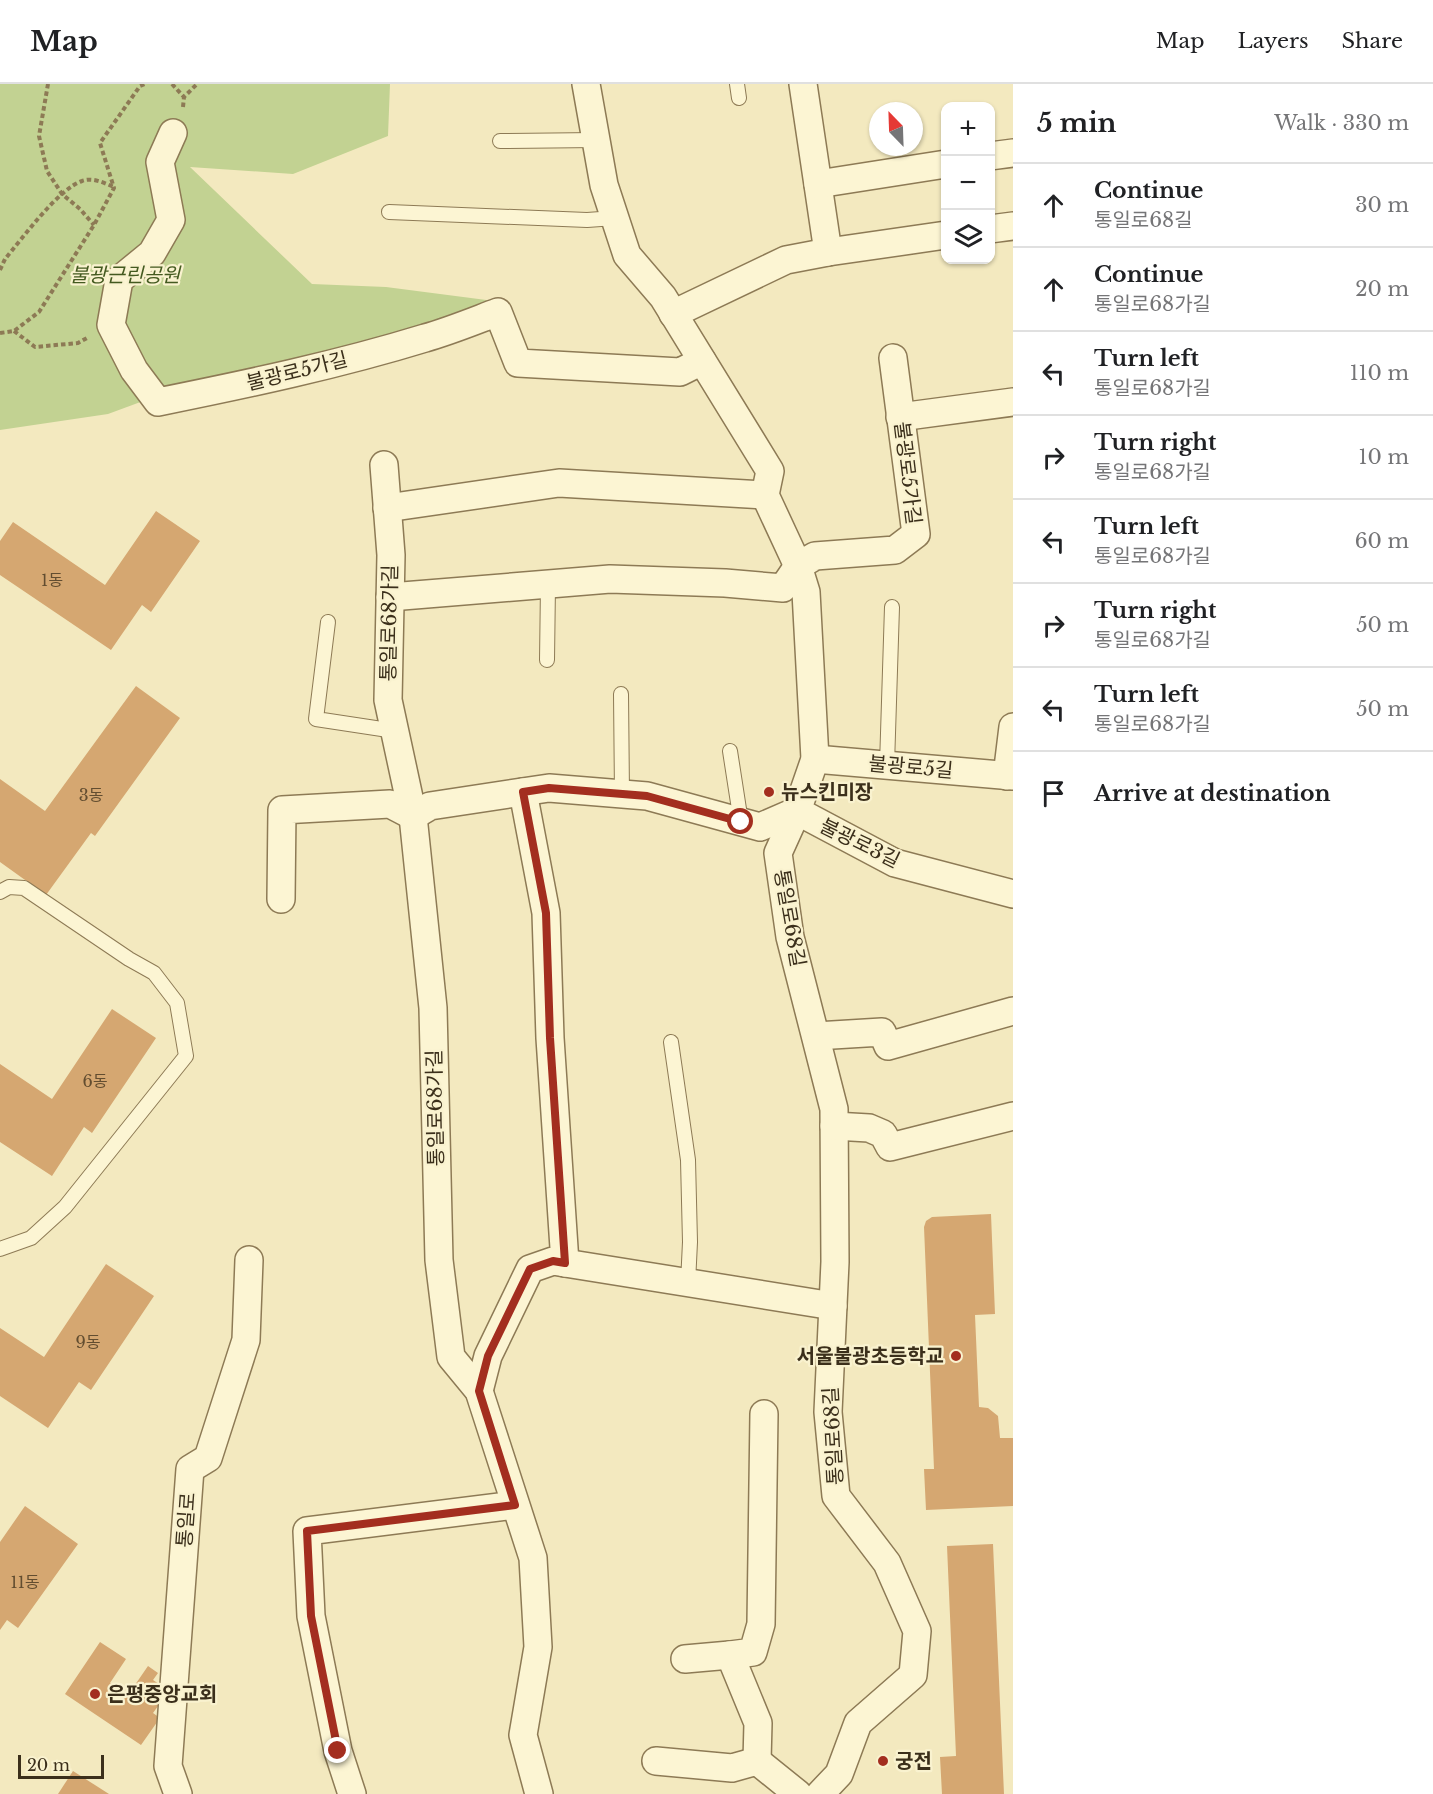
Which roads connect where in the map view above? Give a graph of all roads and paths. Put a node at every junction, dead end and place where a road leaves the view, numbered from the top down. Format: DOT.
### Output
graph roads {
  1 [pos="48,84"];
  2 [pos="145,84"];
  3 [pos="172,84"];
  4 [pos="197,84"];
  5 [pos="586,84"];
  6 [pos="803,84"];
  7 [pos="173,133"];
  8 [pos="596,140"];
  9 [pos="500,141"];
  10 [pos="1013,153"];
  11 [pos="995,155"];
  12 [pos="941,165"];
  13 [pos="818,184"];
  14 [pos="114,188"];
  15 [pos="62,194"];
  16 [pos="389,212"];
  17 [pos="615,218"];
  18 [pos="94,225"];
  19 [pos="1013,225"];
  20 [pos="995,228"];
  21 [pos="941,236"];
  22 [pos="828,252"];
  23 [pos="0,270"];
  24 [pos="673,314"];
  25 [pos="111,325"];
  26 [pos="14,331"];
  27 [pos="0,333"];
  28 [pos="893,358"];
  29 [pos="702,362"];
  30 [pos="1013,402"];
  31 [pos="900,417"];
  32 [pos="384,465"];
  33 [pos="765,495"];
  34 [pos="387,508"];
  35 [pos="798,566"];
  36 [pos="548,585"];
  37 [pos="390,597"];
  38 [pos="892,607"];
  39 [pos="328,622"];
  40 [pos="547,660"];
  41 [pos="621,694"];
  42 [pos="1013,727"];
  43 [pos="395,731"];
  44 [pos="730,751"];
  45 [pos="815,759"];
  46 [pos="887,765"];
  47 [pos="1010,776"];
  48 [pos="523,792"];
  49 [pos="622,794"];
  50 [pos="797,812"];
  51 [pos="414,816"];
  52 [pos="741,822"];
  53 [pos="0,892"];
  54 [pos="1013,894"];
  55 [pos="281,899"];
  56 [pos="1013,1011"];
  57 [pos="816,1036"];
  58 [pos="671,1042"];
  59 [pos="1013,1116"];
  60 [pos="834,1126"];
  61 [pos="0,1249"];
  62 [pos="249,1260"];
  63 [pos="565,1263"];
  64 [pos="688,1283"];
  65 [pos="833,1306"];
  66 [pos="479,1391"];
  67 [pos="764,1414"];
  68 [pos="515,1505"];
  69 [pos="730,1654"];
  70 [pos="685,1659"];
  71 [pos="656,1761"];
  72 [pos="757,1761"];
  73 [pos="178,1794"];
  74 [pos="352,1794"];
  75 [pos="539,1794"];
  76 [pos="798,1794"];
  77 [pos="820,1794"];
  1 -- 15 [label="path"];
  2 -- 14 [label="path"];
  3 -- 4 [label="path"];
  5 -- 8 [label="street"];
  6 -- 13 [label="street"];
  7 -- 25 [label="street"];
  8 -- 9 [label="lane"];
  8 -- 17 [label="street"];
  10 -- 11 [label="street"];
  12 -- 13 [label="street"];
  13 -- 22 [label="street"];
  14 -- 15 [label="path"];
  14 -- 18 [label="path"];
  15 -- 18 [label="path"];
  15 -- 23 [label="path"];
  16 -- 17 [label="lane"];
  17 -- 24 [label="street"];
  18 -- 26 [label="path"];
  19 -- 20 [label="street"];
  21 -- 22 [label="street"];
  22 -- 24 [label="street"];
  24 -- 29 [label="street"];
  25 -- 26 [label="path"];
  25 -- 29 [label="street, 불광로5가길"];
  26 -- 27 [label="path"];
  28 -- 31 [label="street, 불광로5가길"];
  29 -- 33 [label="street"];
  30 -- 31 [label="street"];
  31 -- 35 [label="street, 불광로5가길"];
  32 -- 34 [label="street, 통일로68가길"];
  33 -- 34 [label="street"];
  33 -- 35 [label="street"];
  34 -- 37 [label="street, 통일로68가길"];
  35 -- 36 [label="street, 불광로5가길"];
  35 -- 45 [label="street"];
  36 -- 37 [label="street, 불광로5가길"];
  36 -- 40 [label="lane"];
  37 -- 43 [label="street, 통일로68가길"];
  38 -- 46 [label="lane"];
  39 -- 43 [label="lane"];
  41 -- 49 [label="lane"];
  42 -- 47 [label="street, 불광로5길"];
  43 -- 51 [label="street, 통일로68가길"];
  44 -- 52 [label="lane"];
  45 -- 46 [label="street, 불광로5길"];
  45 -- 50 [label="street, 불광로3길"];
  46 -- 47 [label="street, 불광로5길"];
  48 -- 49 [label="street"];
  48 -- 51 [label="street"];
  48 -- 63 [label="street"];
  49 -- 52 [label="street"];
  50 -- 52 [label="street"];
  50 -- 54 [label="street, 불광로3길"];
  50 -- 57 [label="street, 통일로68길"];
  51 -- 55 [label="street"];
  51 -- 66 [label="street, 통일로68가길"];
  53 -- 61 [label="lane"];
  56 -- 57 [label="street"];
  57 -- 60 [label="street, 통일로68길"];
  58 -- 64 [label="lane"];
  59 -- 60 [label="street"];
  60 -- 65 [label="street, 통일로68길"];
  62 -- 73 [label="street, 통일로"];
  63 -- 64 [label="street"];
  63 -- 66 [label="street"];
  64 -- 65 [label="street"];
  65 -- 77 [label="street, 통일로68길"];
  66 -- 68 [label="street, 통일로68가길"];
  67 -- 69 [label="street"];
  68 -- 74 [label="street"];
  68 -- 75 [label="street, 통일로68가길"];
  69 -- 70 [label="street"];
  69 -- 72 [label="street"];
  71 -- 72 [label="street"];
  72 -- 76 [label="street"];
}
